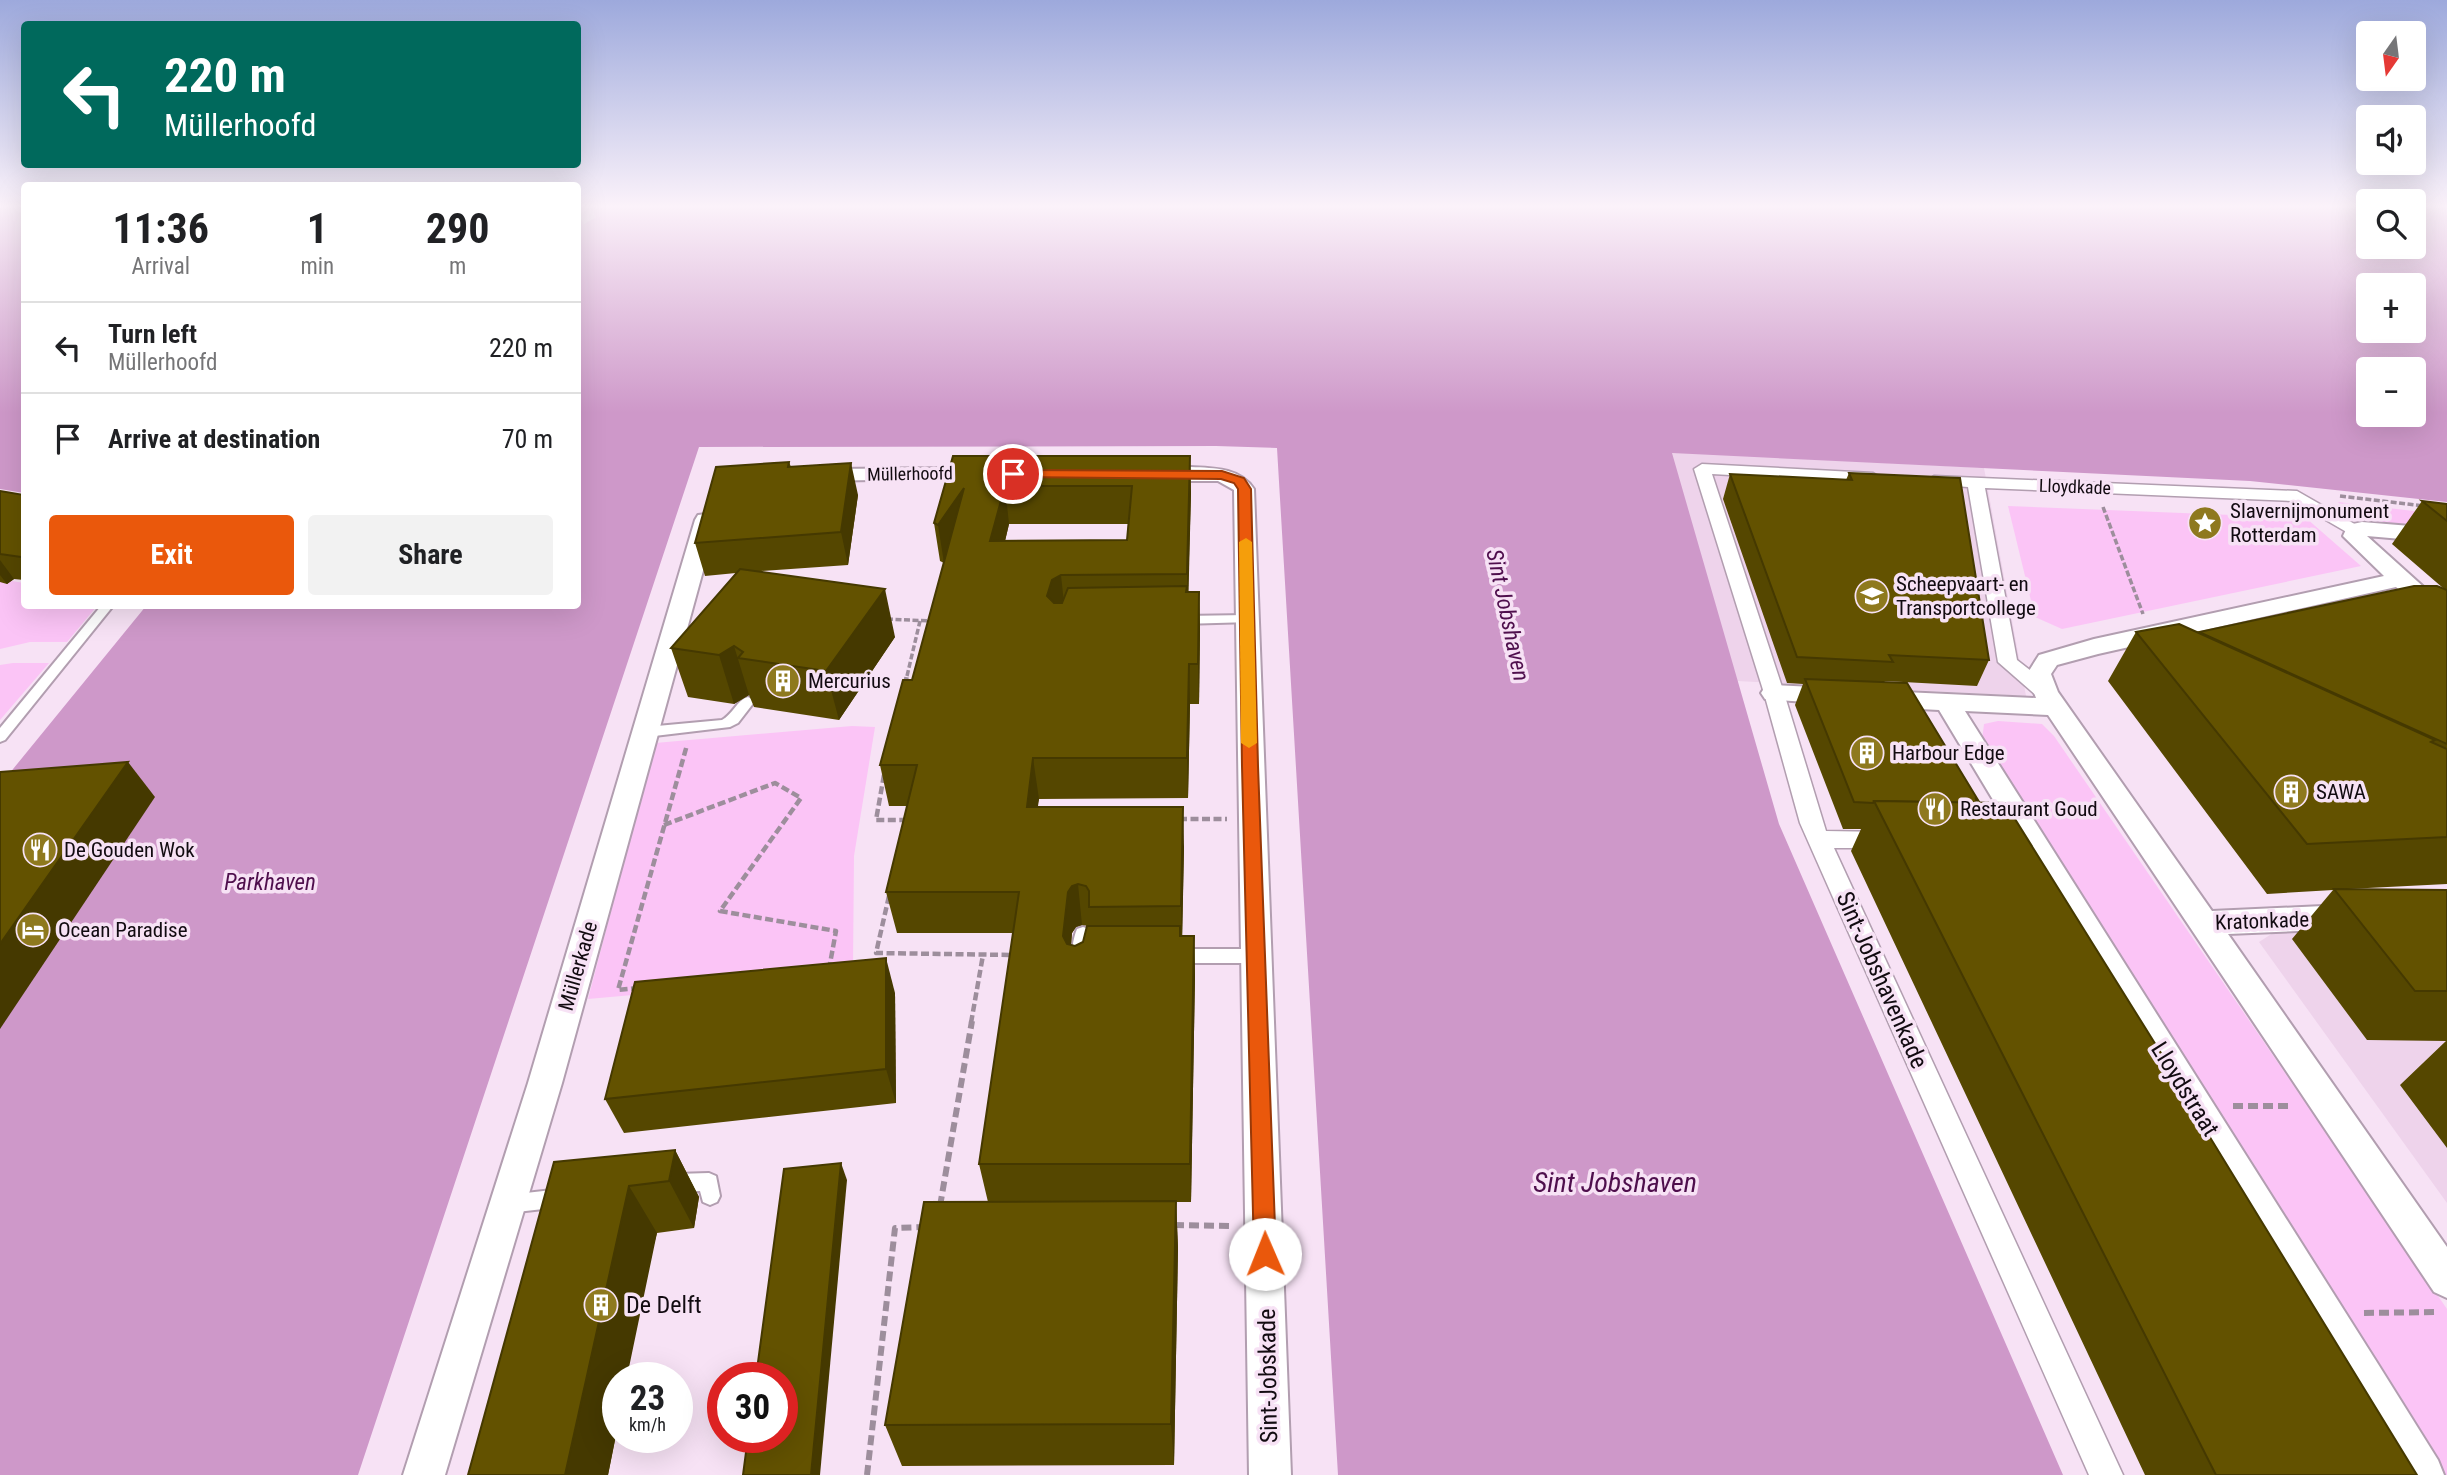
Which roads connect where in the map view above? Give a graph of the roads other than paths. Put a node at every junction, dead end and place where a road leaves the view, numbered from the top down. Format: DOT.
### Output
graph roads {
  1 [pos="1002,474"];
  2 [pos="1136,474"];
  3 [pos="791,475"];
  4 [pos="1894,479"];
  5 [pos="1921,480"];
  6 [pos="1976,483"];
  7 [pos="713,494"];
  8 [pos="2356,530"];
  9 [pos="2447,536"];
  10 [pos="2400,579"];
  11 [pos="105,609"];
  12 [pos="1247,619"];
  13 [pos="1169,620"];
  14 [pos="2447,621"];
  15 [pos="1774,693"];
  16 [pos="2051,700"];
  17 [pos="748,701"];
  18 [pos="1947,702"];
  19 [pos="646,732"];
  20 [pos="0,737"];
  21 [pos="1818,839"];
  22 [pos="1911,841"];
  23 [pos="2368,916"];
  24 [pos="2203,923"];
  25 [pos="1083,933"];
  26 [pos="1162,956"];
  27 [pos="1257,956"];
  28 [pos="1079,977"];
  29 [pos="656,1186"];
  30 [pos="575,1196"];
  31 [pos="710,1196"];
  32 [pos="507,1205"];
  33 [pos="2447,1279"];
  34 [pos="424,1475"];
  35 [pos="1270,1475"];
  36 [pos="2106,1475"];
  37 [pos="2423,1475"];
  1 -- 3 [label="street, Müllerhoofd"];
  2 -- 12 [label="street, Sint-Jobskade"];
  4 -- 15 [label="street, Sint-Jobshavenkade"];
  5 -- 6 [label="street, Lloydkade"];
  6 -- 8 [label="street, Lloydkade"];
  6 -- 16 [label="street"];
  7 -- 19 [label="street, Müllerkade"];
  8 -- 9 [label="street"];
  8 -- 10 [label="street"];
  10 -- 14 [label="street"];
  10 -- 16 [label="street"];
  11 -- 20 [label="lane"];
  12 -- 13 [label="lane"];
  12 -- 27 [label="street, Sint-Jobskade"];
  15 -- 18 [label="street"];
  15 -- 21 [label="street, Sint-Jobshavenkade"];
  16 -- 18 [label="street"];
  16 -- 24 [label="street"];
  17 -- 19 [label="lane"];
  18 -- 37 [label="street, Lloydstraat"];
  19 -- 32 [label="street, Müllerkade"];
  21 -- 22 [label="street"];
  21 -- 36 [label="street, Sint-Jobshavenkade"];
  23 -- 24 [label="street, Kratonkade"];
  24 -- 33 [label="street"];
  25 -- 28 [label="lane"];
  26 -- 27 [label="lane"];
  27 -- 35 [label="street, Sint-Jobskade"];
  29 -- 31 [label="lane"];
  30 -- 32 [label="lane"];
  32 -- 34 [label="street, Müllerkade"];
}
